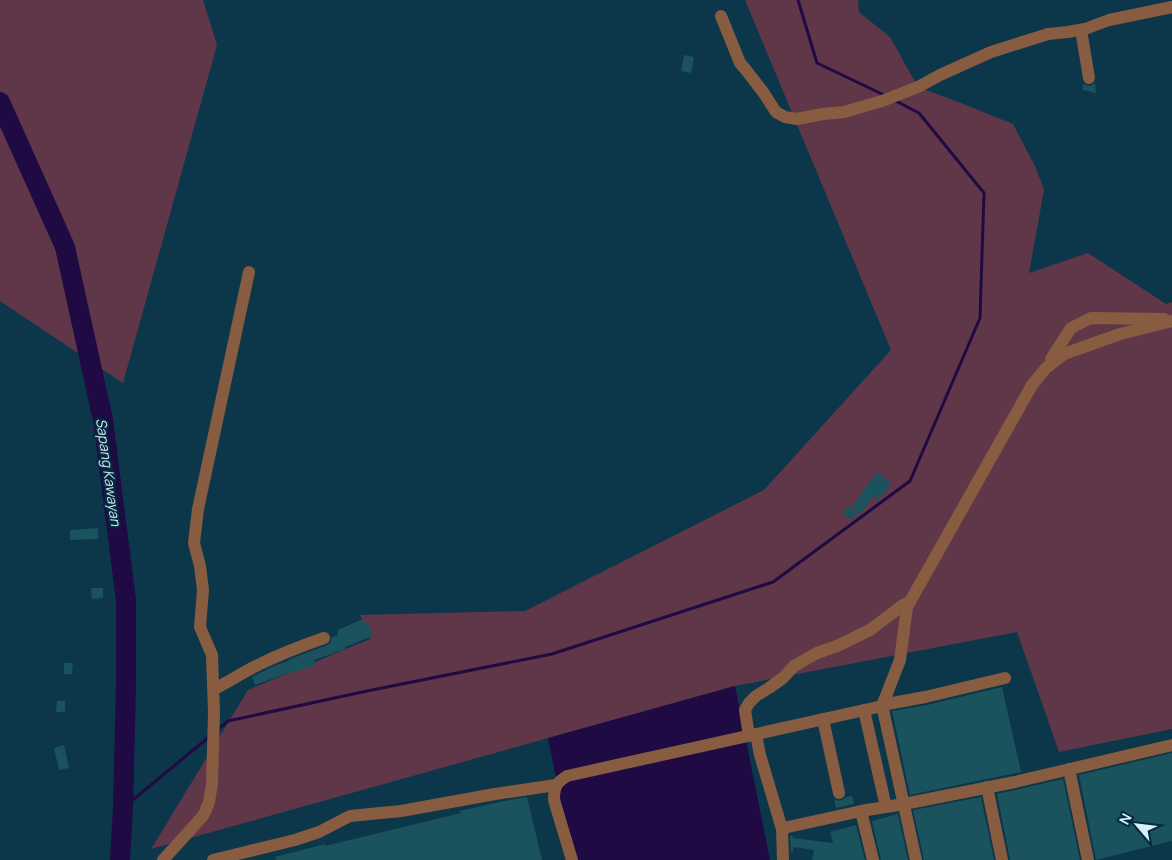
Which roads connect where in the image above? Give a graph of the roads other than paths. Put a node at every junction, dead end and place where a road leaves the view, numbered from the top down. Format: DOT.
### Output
graph roads {
  1 [pos="1172,7"];
  2 [pos="721,16"];
  3 [pos="1080,30"];
  4 [pos="1089,78"];
  5 [pos="249,272"];
  6 [pos="1172,320"];
  7 [pos="1046,368"];
  8 [pos="910,602"];
  9 [pos="324,638"];
  10 [pos="1004,678"];
  11 [pos="214,689"];
  12 [pos="882,705"];
  13 [pos="864,710"];
  14 [pos="824,719"];
  15 [pos="752,735"];
  16 [pos="1172,745"];
  17 [pos="1069,769"];
  18 [pos="556,785"];
  19 [pos="987,787"];
  20 [pos="839,793"];
  21 [pos="904,804"];
  22 [pos="886,807"];
  23 [pos="861,811"];
  24 [pos="782,829"];
  25 [pos="163,860"];
  26 [pos="213,860"];
  27 [pos="572,860"];
  28 [pos="783,860"];
  29 [pos="873,860"];
  30 [pos="916,860"];
  31 [pos="1002,860"];
  32 [pos="1088,860"];
  1 -- 3 [label="street"];
  2 -- 3 [label="street"];
  3 -- 4 [label="street"];
  5 -- 11 [label="street"];
  6 -- 7 [label="street"];
  6 -- 7 [label="street"];
  7 -- 8 [label="street"];
  8 -- 12 [label="street"];
  8 -- 15 [label="street"];
  9 -- 11 [label="street"];
  10 -- 12 [label="street"];
  11 -- 25 [label="street"];
  12 -- 13 [label="street"];
  12 -- 21 [label="street"];
  13 -- 14 [label="street"];
  13 -- 22 [label="street"];
  14 -- 15 [label="street"];
  14 -- 20 [label="street"];
  15 -- 18 [label="street"];
  15 -- 24 [label="street"];
  16 -- 17 [label="street"];
  17 -- 19 [label="street"];
  17 -- 32 [label="street"];
  18 -- 26 [label="street"];
  18 -- 27 [label="street"];
  19 -- 21 [label="street"];
  19 -- 31 [label="street"];
  21 -- 22 [label="street"];
  21 -- 30 [label="street"];
  22 -- 23 [label="street"];
  23 -- 24 [label="street"];
  23 -- 29 [label="street"];
  24 -- 28 [label="street"];
}
